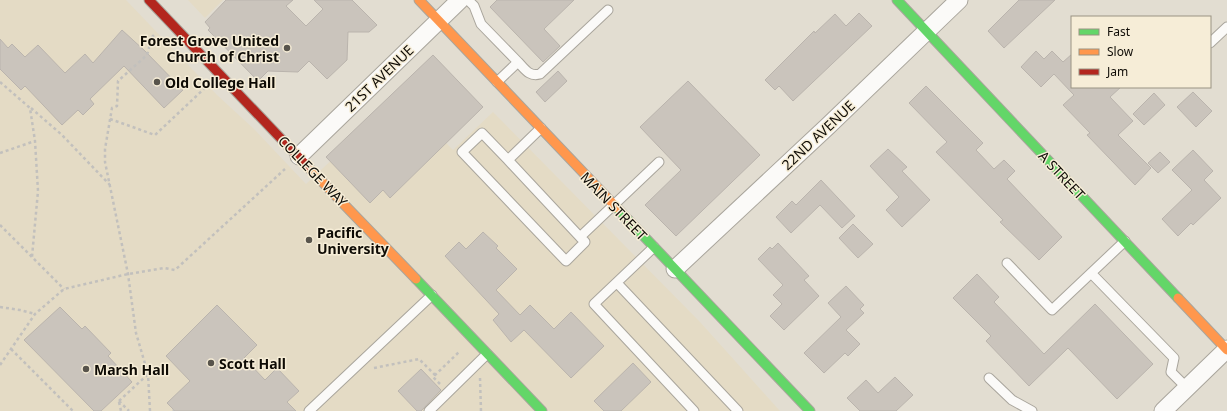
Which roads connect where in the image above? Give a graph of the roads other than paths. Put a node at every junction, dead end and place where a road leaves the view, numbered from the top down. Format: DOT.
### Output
graph roads {
  1 [pos="150,0"];
  2 [pos="419,0"];
  3 [pos="460,0"];
  4 [pos="468,0"];
  5 [pos="897,0"];
  6 [pos="959,0"];
  7 [pos="608,10"];
  8 [pos="438,21"];
  9 [pos="1227,27"];
  10 [pos="926,30"];
  11 [pos="1211,42"];
  12 [pos="518,62"];
  13 [pos="497,82"];
  14 [pos="541,128"];
  15 [pos="299,156"];
  16 [pos="508,160"];
  17 [pos="659,162"];
  18 [pos="614,205"];
  19 [pos="580,237"];
  20 [pos="1125,241"];
  21 [pos="654,247"];
  22 [pos="1007,263"];
  23 [pos="675,268"];
  24 [pos="1091,273"];
  25 [pos="617,282"];
  26 [pos="432,295"];
  27 [pos="1227,349"];
  28 [pos="488,354"];
  29 [pos="989,378"];
  30 [pos="1187,388"];
  31 [pos="308,411"];
  32 [pos="429,411"];
  33 [pos="542,411"];
  34 [pos="694,411"];
  35 [pos="738,411"];
  36 [pos="810,411"];
  37 [pos="1032,411"];
  38 [pos="1163,411"];
  1 -- 15 [label="street, COLLEGE WAY"];
  2 -- 8 [label="street, MAIN STREET"];
  3 -- 8 [label="street, 21ST AVENUE"];
  4 -- 12 [label="lane"];
  5 -- 10 [label="street, A STREET"];
  6 -- 10 [label="street, 22ND AVENUE"];
  7 -- 12 [label="lane"];
  8 -- 13 [label="street, MAIN STREET"];
  8 -- 15 [label="street, 21ST AVENUE"];
  9 -- 11 [label="lane"];
  10 -- 20 [label="street, A STREET"];
  10 -- 23 [label="street, 22ND AVENUE"];
  12 -- 13 [label="lane"];
  13 -- 14 [label="street, MAIN STREET"];
  14 -- 16 [label="lane"];
  14 -- 18 [label="street, MAIN STREET"];
  15 -- 26 [label="street, COLLEGE WAY"];
  16 -- 19 [label="lane"];
  16 -- 19 [label="lane"];
  17 -- 18 [label="lane"];
  18 -- 19 [label="lane"];
  18 -- 21 [label="street, MAIN STREET"];
  20 -- 24 [label="lane"];
  20 -- 27 [label="street, A STREET"];
  21 -- 23 [label="street, MAIN STREET"];
  21 -- 25 [label="lane"];
  22 -- 24 [label="lane"];
  23 -- 36 [label="street, MAIN STREET"];
  24 -- 30 [label="lane"];
  25 -- 34 [label="lane"];
  25 -- 35 [label="lane"];
  26 -- 28 [label="street, COLLEGE WAY"];
  26 -- 31 [label="lane"];
  27 -- 30 [label="street"];
  28 -- 32 [label="lane"];
  28 -- 33 [label="street, COLLEGE WAY"];
  29 -- 37 [label="lane"];
  30 -- 38 [label="street"];
}
